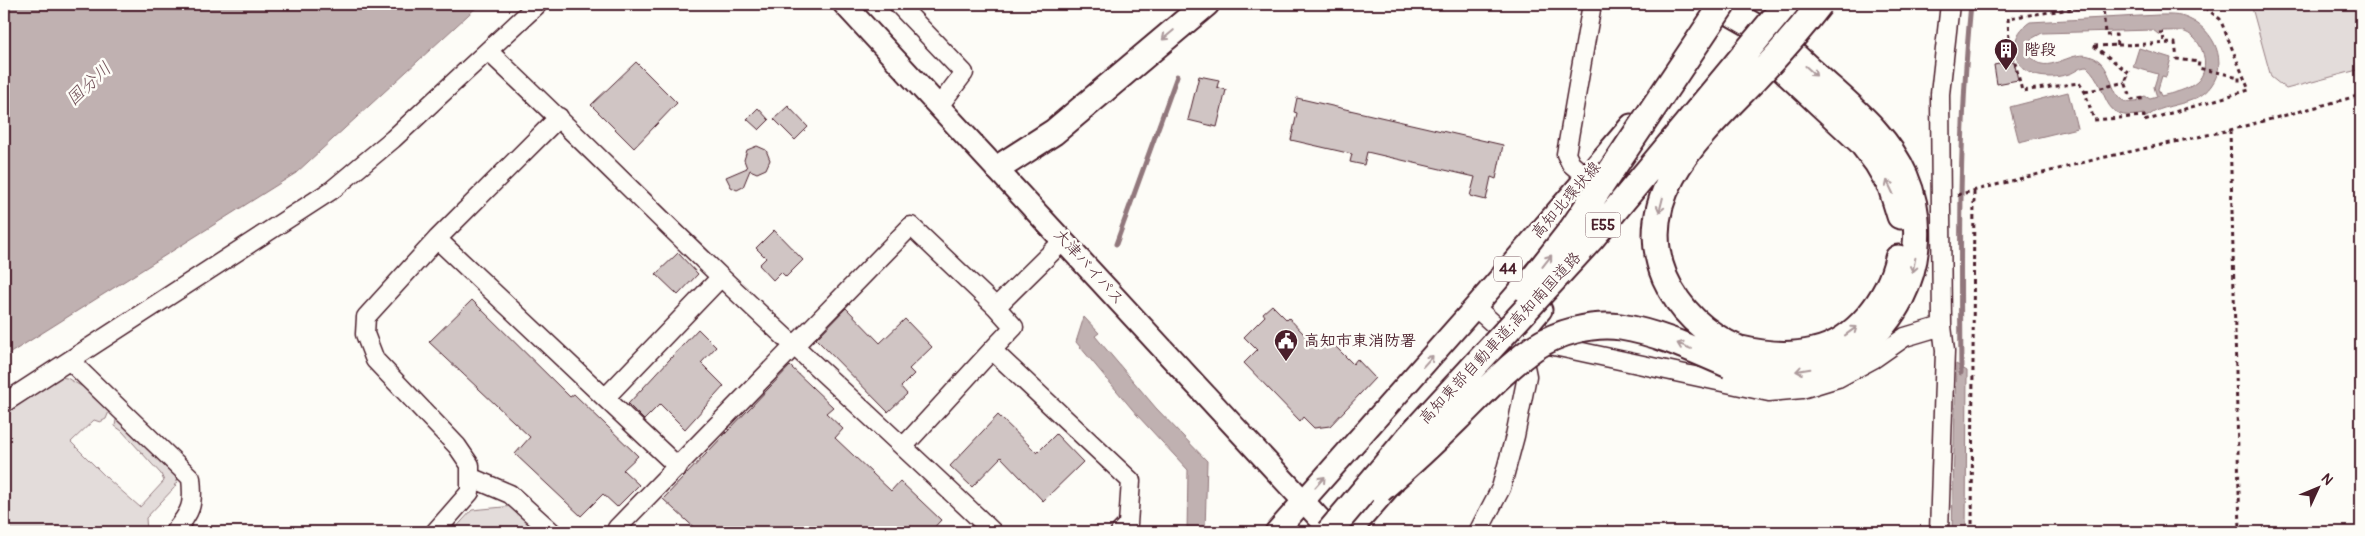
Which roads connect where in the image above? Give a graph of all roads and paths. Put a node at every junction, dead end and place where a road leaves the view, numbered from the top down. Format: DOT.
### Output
graph roads {
  1 [pos="538,4"];
  2 [pos="844,4"];
  3 [pos="898,4"];
  4 [pos="1180,4"];
  5 [pos="1206,4"];
  6 [pos="1592,4"];
  7 [pos="1786,4"];
  8 [pos="1806,4"];
  9 [pos="1820,4"];
  10 [pos="1950,4"];
  11 [pos="2104,4"];
  12 [pos="2200,4"];
  13 [pos="1730,6"];
  14 [pos="2159,33"];
  15 [pos="2164,43"];
  16 [pos="1769,46"];
  17 [pos="2117,46"];
  18 [pos="488,51"];
  19 [pos="2125,82"];
  20 [pos="2239,83"];
  21 [pos="2085,92"];
  22 [pos="2361,95"];
  23 [pos="2144,98"];
  24 [pos="939,106"];
  25 [pos="559,117"];
  26 [pos="2230,130"];
  27 [pos="998,168"];
  28 [pos="1586,177"];
  29 [pos="1967,192"];
  30 [pos="1974,192"];
  31 [pos="1626,210"];
  32 [pos="437,239"];
  33 [pos="1064,240"];
  34 [pos="721,277"];
  35 [pos="996,307"];
  36 [pos="1475,307"];
  37 [pos="1942,326"];
  38 [pos="1519,336"];
  39 [pos="795,346"];
  40 [pos="992,350"];
  41 [pos="1734,357"];
  42 [pos="70,361"];
  43 [pos="605,398"];
  44 [pos="4,403"];
  45 [pos="1409,437"];
  46 [pos="904,446"];
  47 [pos="678,467"];
  48 [pos="470,477"];
  49 [pos="1303,501"];
  50 [pos="617,528"];
  51 [pos="174,532"];
  52 [pos="435,532"];
  53 [pos="552,532"];
  54 [pos="993,532"];
  55 [pos="1120,532"];
  56 [pos="1276,532"];
  57 [pos="1331,532"];
  58 [pos="1350,532"];
  59 [pos="1478,532"];
  60 [pos="1939,532"];
  61 [pos="1972,532"];
  62 [pos="2240,532"];
  1 -- 18 [label="street"];
  2 -- 24 [label="main road, 大津バイパス"];
  3 -- 24 [label="street"];
  4 -- 27 [label="highway"];
  5 -- 27 [label="highway, one-way"];
  6 -- 28 [label="street"];
  7 -- 45 [label="highway, 高知東部自動車道;高知南国道路 / E55, bridge"];
  8 -- 16 [label="main road"];
  9 -- 41 [label="highway, one-way, bridge"];
  10 -- 37 [label="street"];
  11 -- 17 [label="path"];
  11 -- 21 [label="path"];
  12 -- 21 [label="path"];
  13 -- 16 [label="highway"];
  13 -- 28 [label="main road, 高知北環状線 / 44"];
  45 -- 13 [label="highway, one-way, bridge"];
  14 -- 15 [label="path"];
  15 -- 17 [label="path"];
  15 -- 20 [label="path"];
  16 -- 31 [label="main road"];
  16 -- 41 [label="highway"];
  17 -- 19 [label="path"];
  18 -- 25 [label="street"];
  18 -- 42 [label="street"];
  19 -- 21 [label="path"];
  19 -- 23 [label="path"];
  22 -- 26 [label="path"];
  24 -- 27 [label="main road, 大津バイパス"];
  25 -- 32 [label="street"];
  25 -- 34 [label="street"];
  26 -- 30 [label="path"];
  26 -- 62 [label="path"];
  27 -- 33 [label="main road, 大津バイパス"];
  28 -- 31 [label="street"];
  28 -- 36 [label="main road, 高知北環状線 / 44"];
  29 -- 30 [label="path"];
  30 -- 61 [label="path"];
  31 -- 38 [label="main road"];
  32 -- 43 [label="street"];
  32 -- 48 [label="street"];
  33 -- 35 [label="street"];
  33 -- 49 [label="main road, 大津バイパス"];
  34 -- 39 [label="street"];
  34 -- 43 [label="street"];
  35 -- 39 [label="street"];
  35 -- 40 [label="street"];
  36 -- 38 [label="street"];
  49 -- 36 [label="main road, 高知北環状線 / 44, one-way"];
  37 -- 38 [label="street"];
  37 -- 60 [label="street"];
  38 -- 58 [label="main road"];
  38 -- 59 [label="street"];
  39 -- 46 [label="street"];
  39 -- 47 [label="street"];
  40 -- 46 [label="street"];
  40 -- 55 [label="street"];
  41 -- 57 [label="highway, one-way, bridge"];
  42 -- 44 [label="street"];
  42 -- 51 [label="street"];
  43 -- 47 [label="street"];
  45 -- 57 [label="highway, 高知東部自動車道;高知南国道路 / E55, bridge"];
  46 -- 54 [label="street"];
  47 -- 50 [label="street"];
  48 -- 52 [label="street"];
  48 -- 53 [label="street"];
  49 -- 56 [label="main road, 高知北環状線 / 44"];
  49 -- 57 [label="main road, 大津バイパス"];
}
